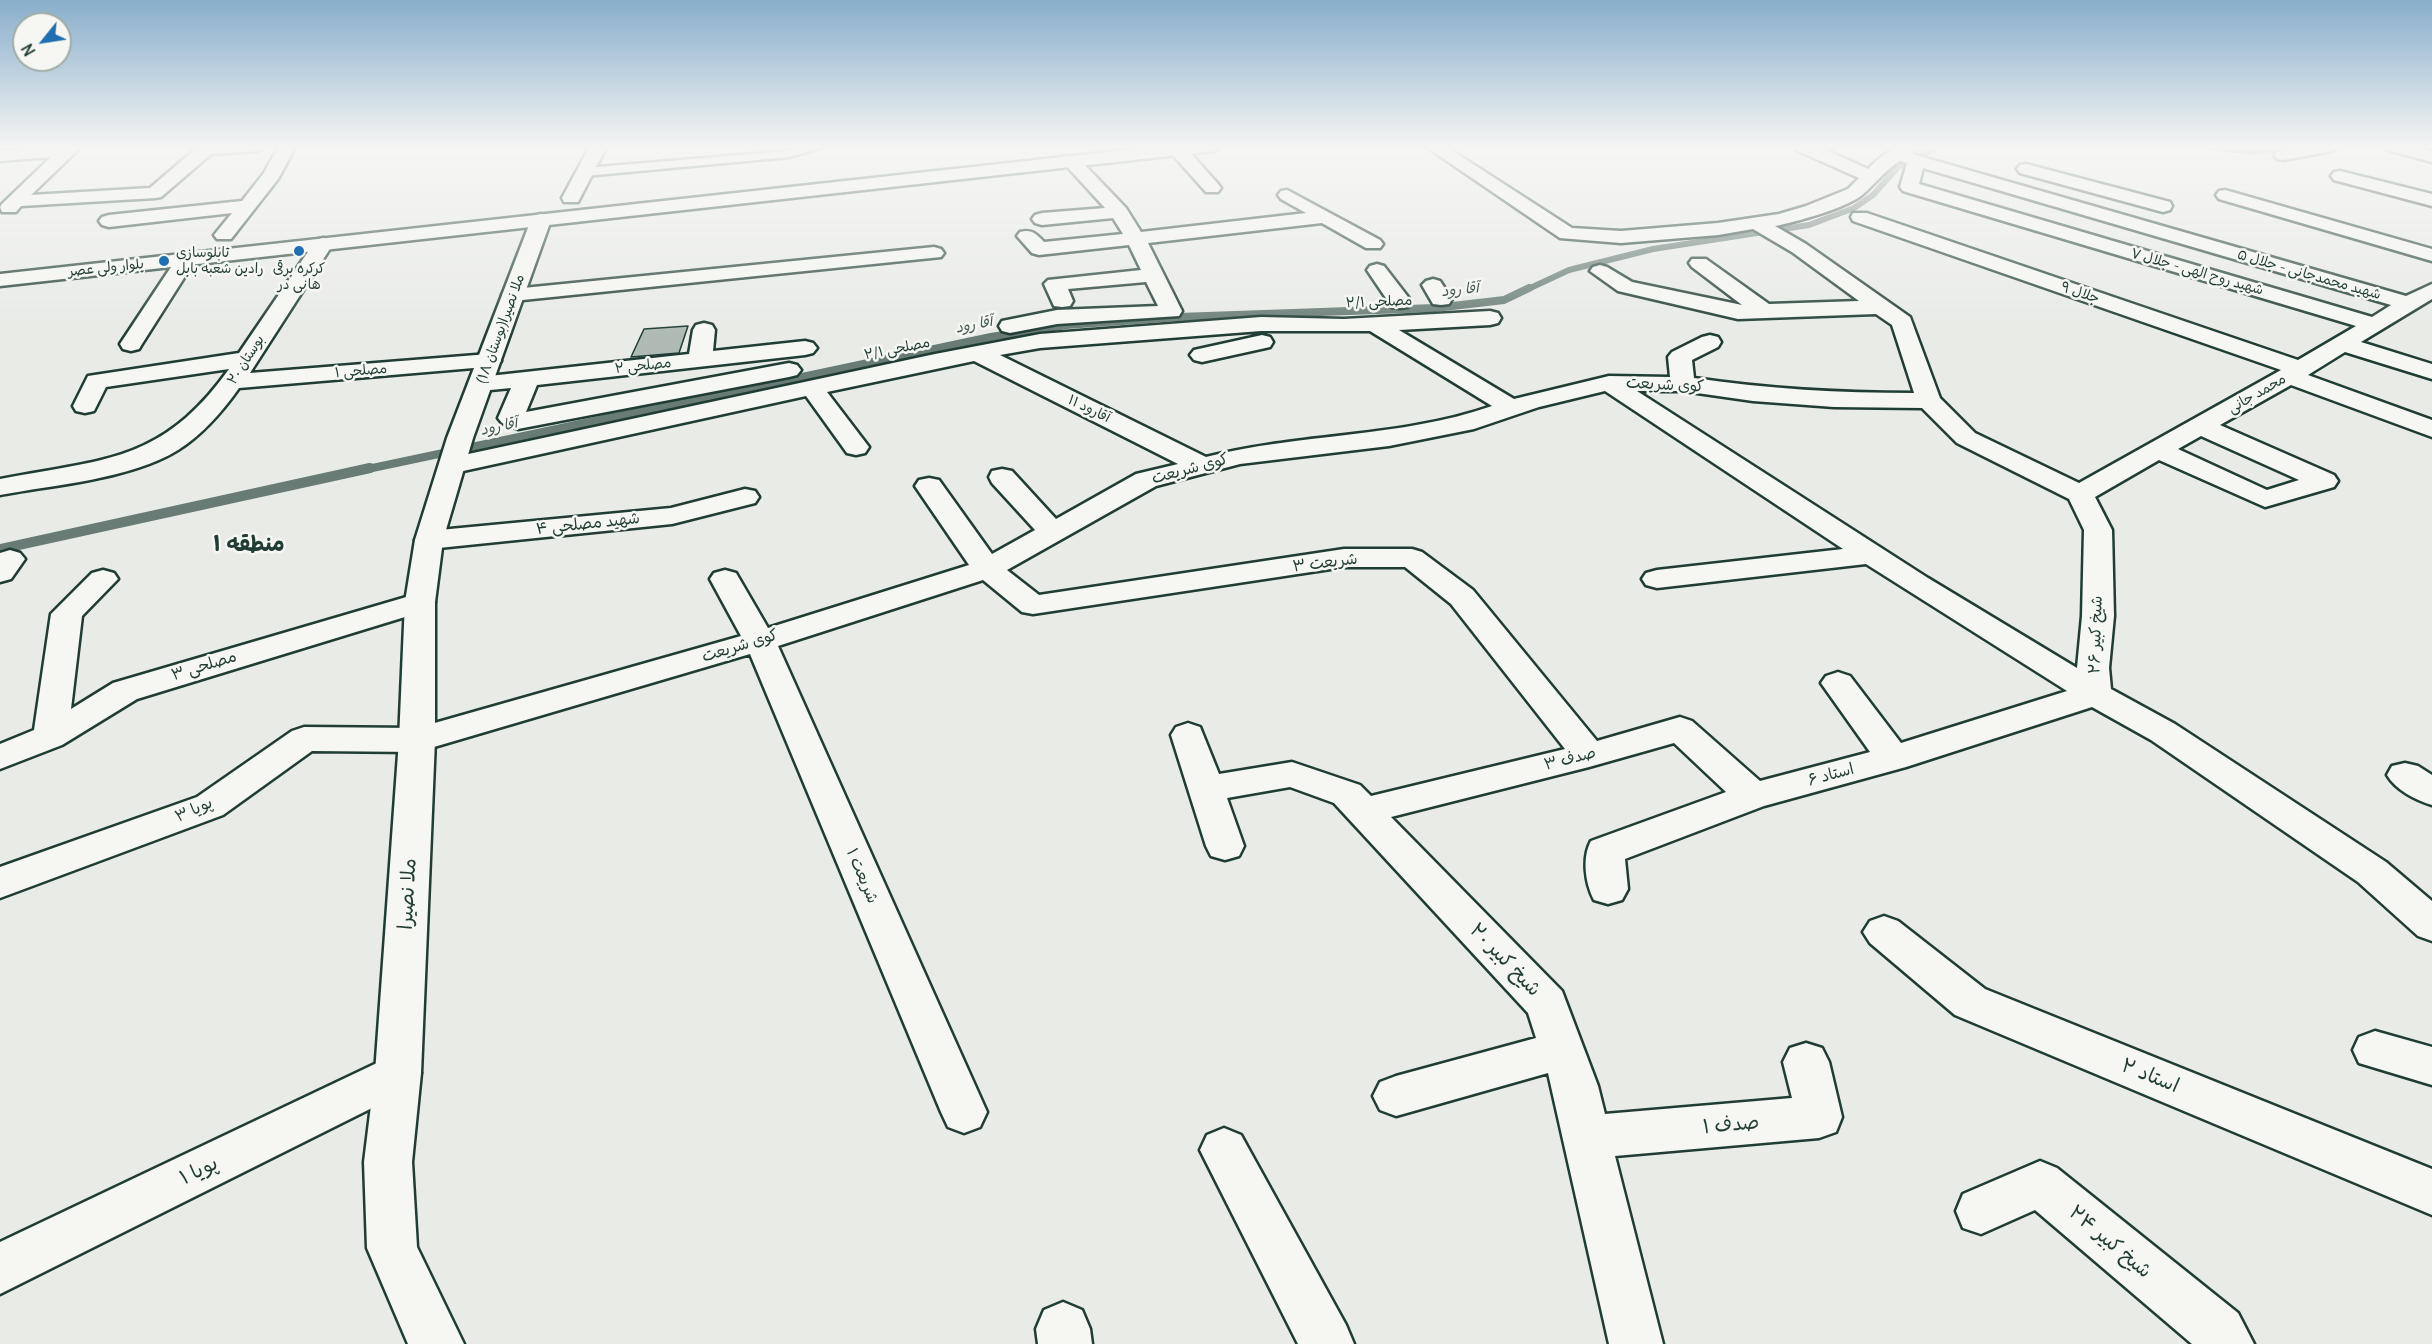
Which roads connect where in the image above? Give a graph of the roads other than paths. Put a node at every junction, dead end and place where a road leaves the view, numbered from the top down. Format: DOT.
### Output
graph roads {
  1 [pos="220,209"];
  2 [pos="243,209"];
  3 [pos="547,209"];
  4 [pos="556,209"];
  5 [pos="1116,209"];
  6 [pos="1311,209"];
  7 [pos="1528,209"];
  8 [pos="1816,209"];
  9 [pos="1982,209"];
  10 [pos="2089,209"];
  11 [pos="2272,209"];
  12 [pos="544,210"];
  13 [pos="1119,212"];
  14 [pos="1325,217"];
  15 [pos="1860,217"];
  16 [pos="1042,219"];
  17 [pos="109,221"];
  18 [pos="1279,222"];
  19 [pos="1756,223"];
  20 [pos="247,232"];
  21 [pos="224,235"];
  22 [pos="1027,236"];
  23 [pos="202,237"];
  24 [pos="1136,238"];
  25 [pos="1292,239"];
  26 [pos="323,244"];
  27 [pos="1373,244"];
  28 [pos="1994,244"];
  29 [pos="934,253"];
  30 [pos="1965,253"];
  31 [pos="2432,255"];
  32 [pos="186,259"];
  33 [pos="1700,262"];
  34 [pos="1377,270"];
  35 [pos="1600,271"];
  36 [pos="1153,275"];
  37 [pos="0,280"];
  38 [pos="2432,291"];
  39 [pos="1445,294"];
  40 [pos="513,295"];
  41 [pos="1062,302"];
  42 [pos="1400,302"];
  43 [pos="2409,304"];
  44 [pos="1882,307"];
  45 [pos="1171,311"];
  46 [pos="1764,312"];
  47 [pos="1276,314"];
  48 [pos="1371,314"];
  49 [pos="1490,318"];
  50 [pos="2375,325"];
  51 [pos="704,330"];
  52 [pos="1710,342"];
  53 [pos="131,344"];
  54 [pos="2342,344"];
  55 [pos="805,348"];
  56 [pos="977,354"];
  57 [pos="1202,355"];
  58 [pos="248,359"];
  59 [pos="700,359"];
  60 [pos="489,361"];
  61 [pos="2432,372"];
  62 [pos="2294,373"];
  63 [pos="1768,376"];
  64 [pos="527,379"];
  65 [pos="234,381"];
  66 [pos="1608,383"];
  67 [pos="480,384"];
  68 [pos="1683,384"];
  69 [pos="812,388"];
  70 [pos="1807,398"];
  71 [pos="1929,401"];
  72 [pos="85,406"];
  73 [pos="1512,408"];
  74 [pos="2200,426"];
  75 [pos="2432,429"];
  76 [pos="856,447"];
  77 [pos="2158,450"];
  78 [pos="457,452"];
  79 [pos="1202,465"];
  80 [pos="1002,477"];
  81 [pos="929,486"];
  82 [pos="0,487"];
  83 [pos="2080,494"];
  84 [pos="746,498"];
  85 [pos="1053,533"];
  86 [pos="429,540"];
  87 [pos="1872,554"];
  88 [pos="987,569"];
  89 [pos="103,579"];
  90 [pos="725,579"];
  91 [pos="1657,579"];
  92 [pos="420,602"];
  93 [pos="760,640"];
  94 [pos="1838,683"];
  95 [pos="2095,694"];
  96 [pos="1188,735"];
  97 [pos="50,738"];
  98 [pos="417,740"];
  99 [pos="1589,754"];
  100 [pos="0,757"];
  101 [pos="1893,758"];
  102 [pos="1206,789"];
  103 [pos="1753,796"];
  104 [pos="1363,811"];
  105 [pos="1225,846"];
  106 [pos="0,883"];
  107 [pos="1608,889"];
  108 [pos="2426,913"];
  109 [pos="1884,932"];
  110 [pos="1562,1050"];
  111 [pos="2375,1050"];
  112 [pos="1806,1062"];
  113 [pos="2432,1066"];
  114 [pos="398,1073"];
  115 [pos="1396,1096"];
  116 [pos="964,1112"];
  117 [pos="1586,1137"];
  118 [pos="1224,1150"];
  119 [pos="2432,1192"];
  120 [pos="1981,1210"];
  121 [pos="0,1269"];
  122 [pos="437,1344"];
  123 [pos="1327,1344"];
  124 [pos="1636,1344"];
  125 [pos="2227,1344"];
  1 -- 17 [label="street"];
  2 -- 21 [label="street"];
  3 -- 12 [label="street, بلوار ولی عصر"];
  4 -- 12 [label="street, بلوار ولی عصر"];
  5 -- 13 [label="street"];
  6 -- 14 [label="street"];
  7 -- 19 [label="street"];
  8 -- 19 [label="street"];
  9 -- 50 [label="street, شهید روح الهی - جلال ۷"];
  10 -- 43 [label="street, شهید محمدجانی - جلال ۵"];
  11 -- 31 [label="street"];
  12 -- 26 [label="street, بلوار ولی عصر"];
  12 -- 40 [label="street, ملا نصیرا(بوستان ۱۸)"];
  13 -- 16 [label="street"];
  13 -- 24 [label="street"];
  14 -- 18 [label="street"];
  14 -- 27 [label="street"];
  15 -- 30 [label="street, جلال ۹"];
  18 -- 24 [label="street"];
  18 -- 25 [label="street"];
  19 -- 44 [label="street"];
  20 -- 21 [label="street"];
  21 -- 23 [label="street"];
  22 -- 24 [label="street"];
  24 -- 36 [label="street"];
  26 -- 32 [label="street, بلوار ولی عصر"];
  26 -- 58 [label="street, بوستان ۲۰"];
  28 -- 30 [label="street"];
  29 -- 40 [label="street"];
  30 -- 62 [label="street, جلال ۹"];
  32 -- 37 [label="street, بلوار ولی عصر"];
  32 -- 53 [label="street"];
  33 -- 46 [label="street"];
  34 -- 42 [label="street"];
  35 -- 46 [label="street"];
  36 -- 41 [label="street"];
  36 -- 45 [label="street"];
  38 -- 43 [label="street, محمد جانی"];
  39 -- 42 [label="street, مصلحی ۲/۱"];
  40 -- 60 [label="street, ملا نصیرا(بوستان ۱۸)"];
  42 -- 48 [label="street, مصلحی ۲/۱"];
  43 -- 50 [label="street, محمد جانی"];
  44 -- 46 [label="street"];
  44 -- 71 [label="street"];
  45 -- 47 [label="street, مصلحی ۲/۱"];
  45 -- 64 [label="street, مصلحی ۲/۱"];
  47 -- 48 [label="street"];
  47 -- 56 [label="street"];
  47 -- 57 [label="street"];
  48 -- 49 [label="street"];
  48 -- 73 [label="street"];
  50 -- 54 [label="street, محمد جانی"];
  51 -- 59 [label="street"];
  52 -- 68 [label="street"];
  54 -- 61 [label="street"];
  54 -- 62 [label="street, محمد جانی"];
  55 -- 59 [label="street, مصلحی ۲"];
  56 -- 69 [label="street"];
  56 -- 79 [label="street, آقارود ۱۱"];
  58 -- 65 [label="street, بوستان ۲۰"];
  58 -- 72 [label="street"];
  59 -- 64 [label="street, مصلحی ۲"];
  60 -- 65 [label="street, مصلحی ۱"];
  60 -- 67 [label="street, ملا نصیرا(بوستان ۱۸)"];
  62 -- 74 [label="street, محمد جانی"];
  62 -- 75 [label="street, جلال ۹"];
  63 -- 70 [label="street"];
  64 -- 67 [label="street, مصلحی ۲"];
  65 -- 82 [label="street, بوستان ۲۰"];
  66 -- 68 [label="street, کوی شریعت"];
  66 -- 73 [label="street, کوی شریعت"];
  66 -- 87 [label="street"];
  67 -- 78 [label="street, ملا نصیرا(بوستان ۱۸)"];
  68 -- 70 [label="street, کوی شریعت"];
  69 -- 76 [label="street"];
  69 -- 78 [label="street"];
  70 -- 71 [label="street, کوی شریعت"];
  71 -- 83 [label="street"];
  73 -- 79 [label="street, کوی شریعت"];
  74 -- 77 [label="street, محمد جانی"];
  74 -- 77 [label="street"];
  77 -- 83 [label="street, محمد جانی"];
  78 -- 86 [label="street, ملا نصیرا"];
  79 -- 85 [label="street, کوی شریعت"];
  80 -- 85 [label="street"];
  81 -- 88 [label="street, شریعت ۳"];
  83 -- 95 [label="street, شیخ کبیر ۲۶"];
  84 -- 86 [label="street, شهید مصلحی ۴"];
  85 -- 88 [label="street, کوی شریعت"];
  86 -- 92 [label="street, ملا نصیرا"];
  87 -- 91 [label="street"];
  87 -- 95 [label="street"];
  88 -- 93 [label="street, کوی شریعت"];
  88 -- 99 [label="street, شریعت ۳"];
  89 -- 97 [label="street"];
  90 -- 93 [label="street, شریعت ۱"];
  92 -- 97 [label="street, مصلحی ۳"];
  92 -- 98 [label="street, ملا نصیرا"];
  93 -- 98 [label="street, کوی شریعت"];
  93 -- 116 [label="street, شریعت ۱"];
  94 -- 101 [label="street"];
  95 -- 101 [label="street, استاد ۶"];
  95 -- 108 [label="street, شیخ کبیر ۲۶"];
  96 -- 102 [label="street"];
  97 -- 100 [label="street, مصلحی ۳"];
  98 -- 106 [label="street, پویا ۳"];
  98 -- 114 [label="street, ملا نصیرا"];
  99 -- 103 [label="street, صدف ۳"];
  99 -- 104 [label="street, صدف ۳"];
  101 -- 103 [label="street, استاد ۶"];
  102 -- 104 [label="street, شیخ کبیر ۲۰"];
  102 -- 105 [label="street"];
  103 -- 107 [label="street, استاد ۶"];
  104 -- 110 [label="street, شیخ کبیر ۲۰"];
  109 -- 119 [label="street, استاد ۲"];
  110 -- 115 [label="street"];
  110 -- 117 [label="street, شیخ کبیر ۲۰"];
  111 -- 113 [label="street"];
  112 -- 117 [label="street, صدف ۱"];
  114 -- 121 [label="street, پویا ۱"];
  114 -- 122 [label="street, ملا نصیرا"];
  117 -- 124 [label="street, شیخ کبیر ۲۰"];
  118 -- 123 [label="street"];
  120 -- 125 [label="street, شیخ کبیر ۲۴"];
}
